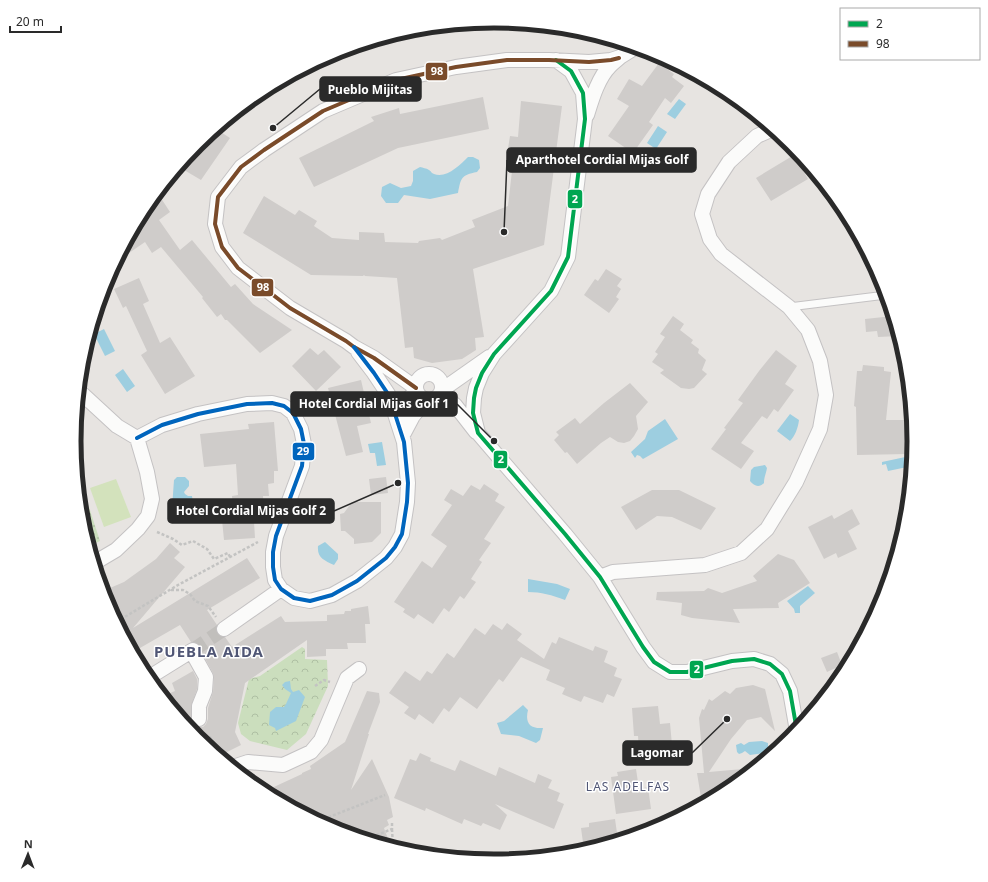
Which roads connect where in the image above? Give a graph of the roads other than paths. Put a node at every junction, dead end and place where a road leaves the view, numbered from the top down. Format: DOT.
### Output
graph roads {
  1 [pos="630,51"];
  2 [pos="620,58"];
  3 [pos="556,60"];
  4 [pos="585,119"];
  5 [pos="767,131"];
  6 [pos="881,296"];
  7 [pos="789,307"];
  8 [pos="354,347"];
  9 [pos="494,354"];
  10 [pos="442,392"];
  11 [pos="420,394"];
  12 [pos="84,396"];
  13 [pos="478,433"];
  14 [pos="136,438"];
  15 [pos="404,438"];
  16 [pos="99,560"];
  17 [pos="600,577"];
  18 [pos="282,589"];
  19 [pos="222,625"];
  20 [pos="359,669"];
  21 [pos="154,674"];
  22 [pos="199,719"];
  23 [pos="796,723"];
  24 [pos="238,765"];
  1 -- 2 [label="street"];
  2 -- 3 [label="street"];
  2 -- 4 [label="street"];
  3 -- 4 [label="street"];
  3 -- 8 [label="street"];
  4 -- 9 [label="street"];
  5 -- 7 [label="street"];
  6 -- 7 [label="lane"];
  7 -- 17 [label="street"];
  8 -- 11 [label="street"];
  8 -- 15 [label="street"];
  9 -- 10 [label="street"];
  9 -- 13 [label="street"];
  10 -- 11 [label="street"];
  10 -- 11 [label="street"];
  10 -- 13 [label="street"];
  11 -- 15 [label="street"];
  12 -- 14 [label="street"];
  13 -- 17 [label="street"];
  14 -- 16 [label="street"];
  14 -- 18 [label="street"];
  15 -- 18 [label="street"];
  17 -- 23 [label="street"];
  18 -- 19 [label="street"];
  20 -- 24 [label="street"];
  21 -- 22 [label="street"];
}
